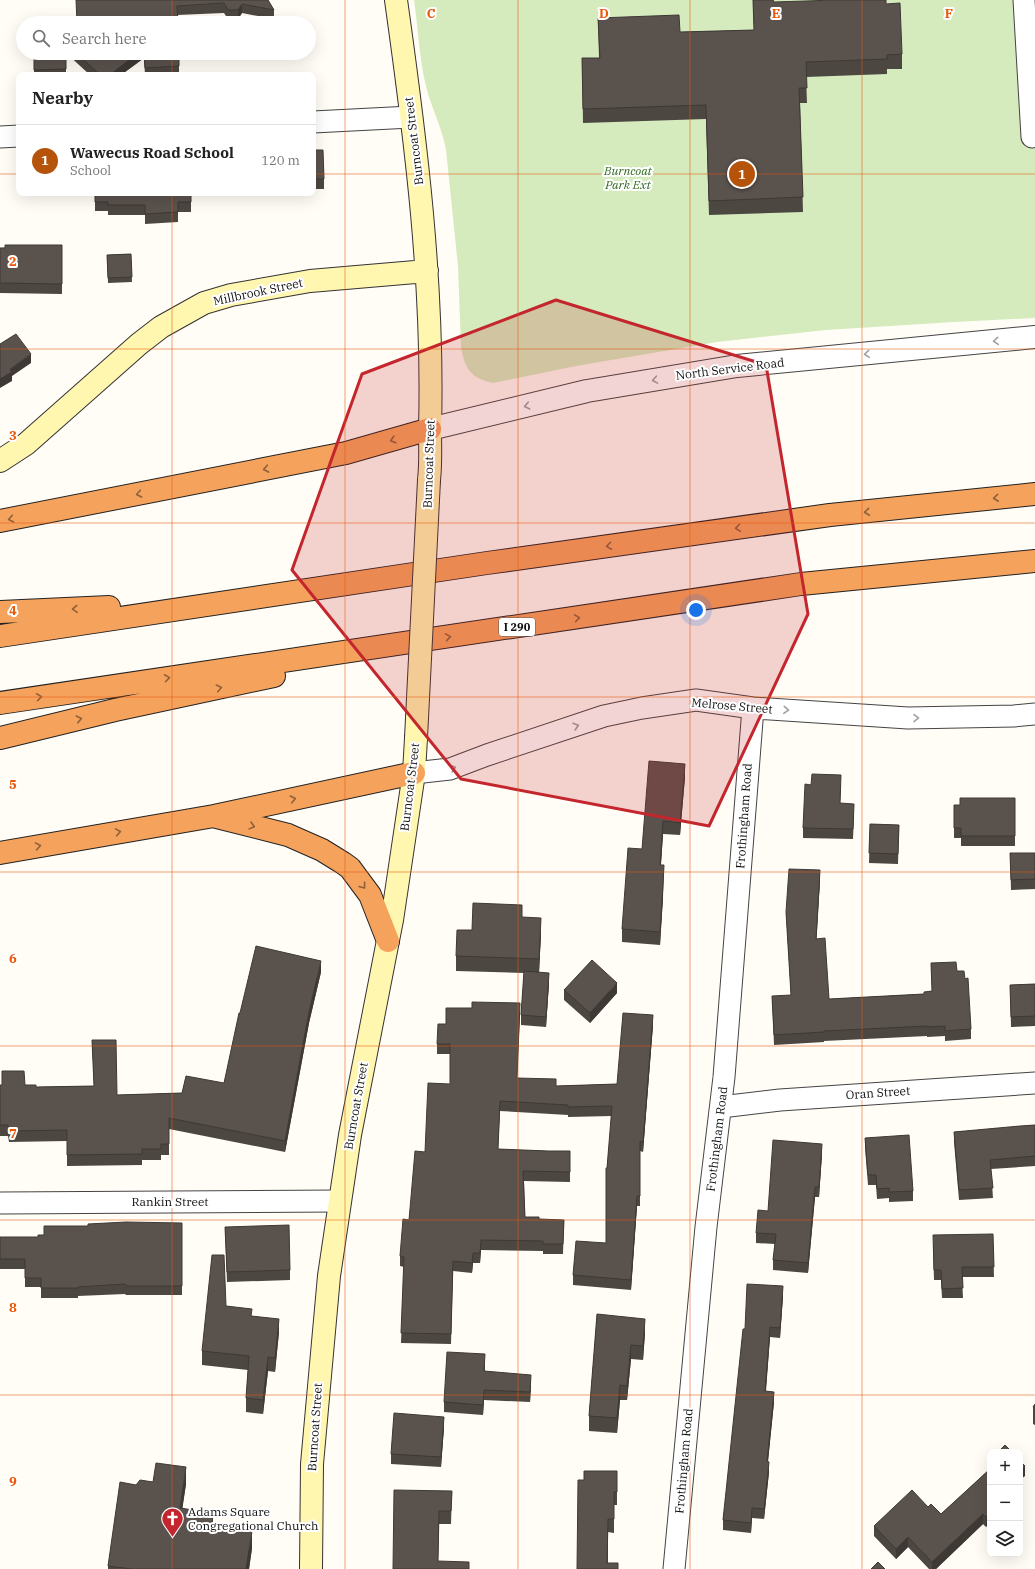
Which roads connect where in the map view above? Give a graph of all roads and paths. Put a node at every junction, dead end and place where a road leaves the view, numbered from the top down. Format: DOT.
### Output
graph roads {
  1 [pos="396,0"];
  2 [pos="1024,0"];
  3 [pos="410,117"];
  4 [pos="316,122"];
  5 [pos="16,136"];
  6 [pos="0,137"];
  7 [pos="1032,137"];
  8 [pos="427,271"];
  9 [pos="1035,337"];
  10 [pos="430,429"];
  11 [pos="0,461"];
  12 [pos="1035,494"];
  13 [pos="0,521"];
  14 [pos="1035,561"];
  15 [pos="226,602"];
  16 [pos="0,612"];
  17 [pos="0,636"];
  18 [pos="387,646"];
  19 [pos="0,703"];
  20 [pos="753,708"];
  21 [pos="1035,714"];
  22 [pos="0,738"];
  23 [pos="414,773"];
  24 [pos="214,816"];
  25 [pos="0,852"];
  26 [pos="388,941"];
  27 [pos="1035,1083"];
  28 [pos="721,1107"];
  29 [pos="340,1201"];
  30 [pos="0,1203"];
  31 [pos="311,1569"];
  32 [pos="674,1569"];
  1 -- 3 [label="main road, Burncoat Street"];
  2 -- 7 [label="street"];
  3 -- 4 [label="street"];
  3 -- 8 [label="main road, Burncoat Street"];
  5 -- 6 [label="street"];
  8 -- 10 [label="main road, Burncoat Street"];
  8 -- 11 [label="main road, Millbrook Street"];
  9 -- 10 [label="street, North Service Road, one-way"];
  10 -- 13 [label="highway, one-way"];
  10 -- 23 [label="main road, Burncoat Street, bridge"];
  12 -- 15 [label="highway, one-way"];
  18 -- 14 [label="highway, I 290, one-way"];
  15 -- 16 [label="highway, one-way"];
  15 -- 17 [label="highway"];
  19 -- 18 [label="highway, I 290, one-way"];
  22 -- 18 [label="highway, one-way"];
  20 -- 21 [label="street, Melrose Street, one-way"];
  23 -- 20 [label="street, Melrose Street, one-way"];
  20 -- 28 [label="street, Frothingham Road"];
  24 -- 23 [label="highway, one-way"];
  23 -- 26 [label="main road, Burncoat Street"];
  25 -- 24 [label="highway, one-way"];
  24 -- 26 [label="highway, one-way"];
  26 -- 29 [label="main road, Burncoat Street"];
  27 -- 28 [label="street, Oran Street"];
  28 -- 32 [label="street, Frothingham Road"];
  29 -- 30 [label="street, Rankin Street"];
  29 -- 31 [label="main road, Burncoat Street"];
}
